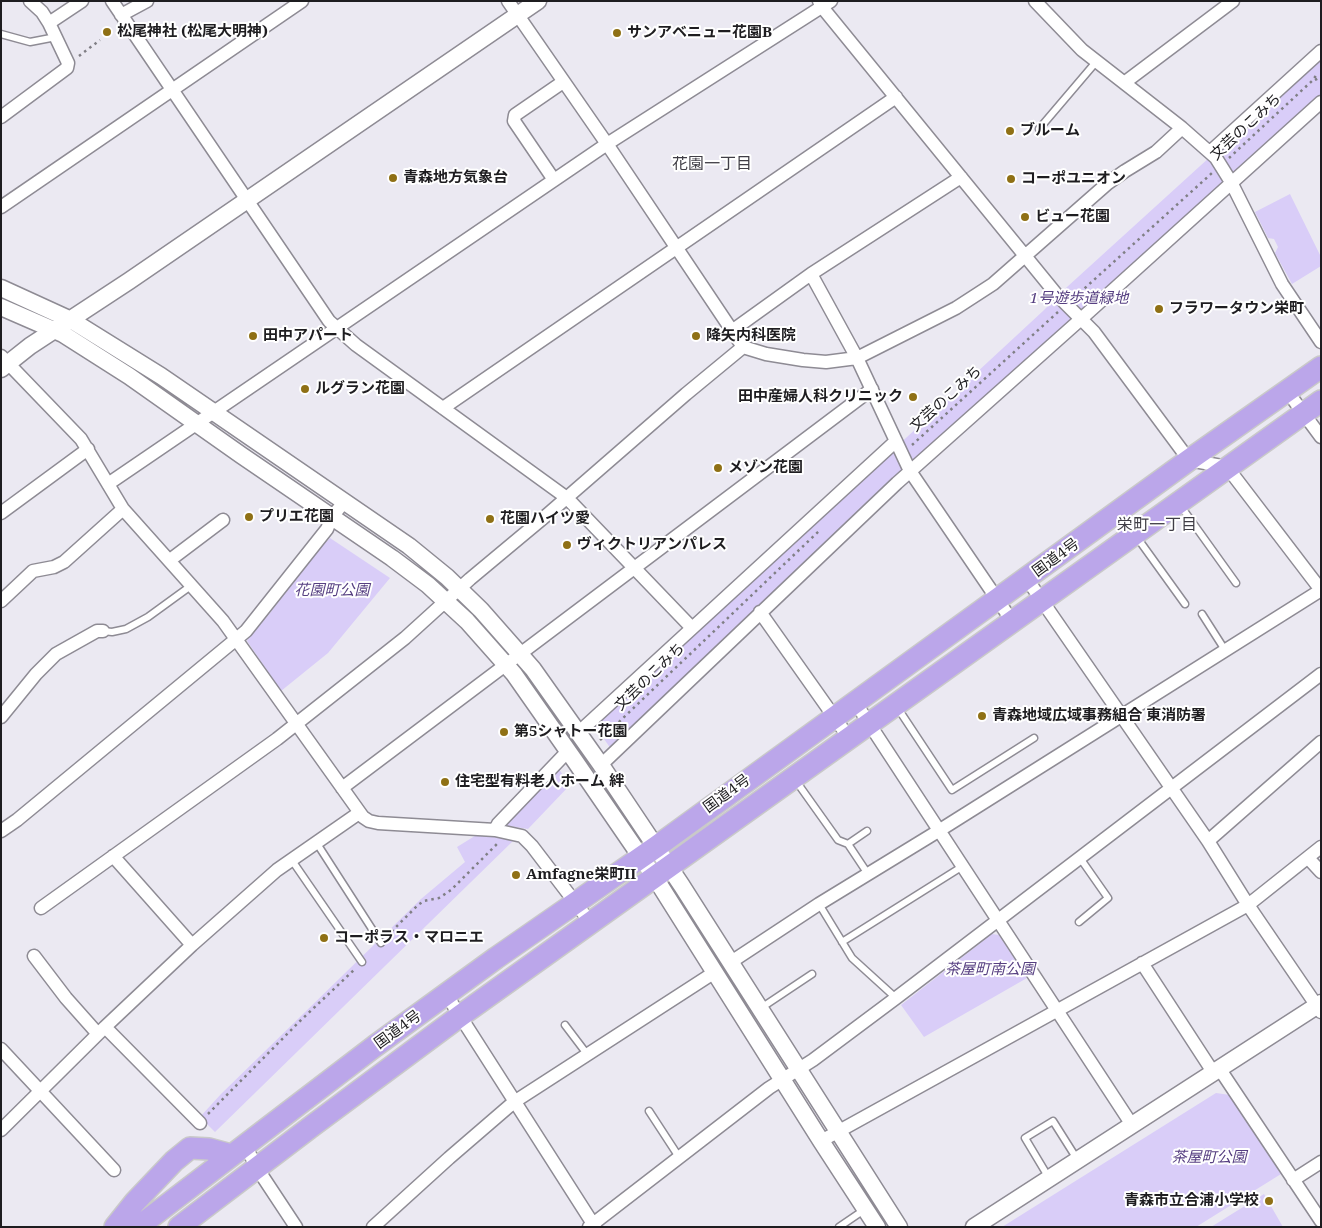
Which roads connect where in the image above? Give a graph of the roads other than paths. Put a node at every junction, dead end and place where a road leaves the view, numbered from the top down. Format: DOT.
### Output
graph roads {
  1 [pos="30,1"];
  2 [pos="82,1"];
  3 [pos="112,1"];
  4 [pos="147,1"];
  5 [pos="302,1"];
  6 [pos="508,1"];
  7 [pos="538,1"];
  8 [pos="1035,1"];
  9 [pos="1233,1"];
  10 [pos="824,3"];
  11 [pos="121,14"];
  12 [pos="517,15"];
  13 [pos="49,23"];
  14 [pos="1,34"];
  15 [pos="56,37"];
  16 [pos="1321,51"];
  17 [pos="1096,62"];
  18 [pos="563,82"];
  19 [pos="1124,83"];
  20 [pos="173,90"];
  21 [pos="896,97"];
  22 [pos="1321,102"];
  23 [pos="1,117"];
  24 [pos="1182,128"];
  25 [pos="1039,129"];
  26 [pos="607,144"];
  27 [pos="1210,152"];
  28 [pos="961,177"];
  29 [pos="554,180"];
  30 [pos="1231,182"];
  31 [pos="248,200"];
  32 [pos="3,201"];
  33 [pos="676,247"];
  34 [pos="1026,255"];
  35 [pos="811,274"];
  36 [pos="1,288"];
  37 [pos="1,307"];
  38 [pos="1081,319"];
  39 [pos="71,320"];
  40 [pos="336,328"];
  41 [pos="55,330"];
  42 [pos="733,330"];
  43 [pos="1321,342"];
  44 [pos="743,347"];
  45 [pos="857,358"];
  46 [pos="4,362"];
  47 [pos="1321,367"];
  48 [pos="872,389"];
  49 [pos="1286,391"];
  50 [pos="1321,401"];
  51 [pos="443,408"];
  52 [pos="212,412"];
  53 [pos="1302,413"];
  54 [pos="195,424"];
  55 [pos="1321,437"];
  56 [pos="896,441"];
  57 [pos="88,449"];
  58 [pos="1189,460"];
  59 [pos="1227,467"];
  60 [pos="910,471"];
  61 [pos="108,484"];
  62 [pos="567,498"];
  63 [pos="344,502"];
  64 [pos="1178,502"];
  65 [pos="123,509"];
  66 [pos="1,513"];
  67 [pos="332,517"];
  68 [pos="223,520"];
  69 [pos="1134,533"];
  70 [pos="170,560"];
  71 [pos="634,568"];
  72 [pos="1027,579"];
  73 [pos="1236,583"];
  74 [pos="192,586"];
  75 [pos="459,588"];
  76 [pos="1042,599"];
  77 [pos="998,600"];
  78 [pos="1,601"];
  79 [pos="446,601"];
  80 [pos="1185,604"];
  81 [pos="760,612"];
  82 [pos="1202,614"];
  83 [pos="1012,621"];
  84 [pos="692,628"];
  85 [pos="103,631"];
  86 [pos="237,640"];
  87 [pos="1226,650"];
  88 [pos="520,654"];
  89 [pos="506,665"];
  90 [pos="1321,674"];
  91 [pos="855,702"];
  92 [pos="895,705"];
  93 [pos="1122,715"];
  94 [pos="1,717"];
  95 [pos="834,717"];
  96 [pos="870,723"];
  97 [pos="297,724"];
  98 [pos="578,733"];
  99 [pos="848,738"];
  100 [pos="1034,738"];
  101 [pos="1321,742"];
  102 [pos="568,751"];
  103 [pos="601,765"];
  104 [pos="794,778"];
  105 [pos="342,788"];
  106 [pos="1170,788"];
  107 [pos="360,813"];
  108 [pos="495,830"];
  109 [pos="940,830"];
  110 [pos="1,831"];
  111 [pos="867,831"];
  112 [pos="1208,841"];
  113 [pos="316,842"];
  114 [pos="848,844"];
  115 [pos="1321,847"];
  116 [pos="648,852"];
  117 [pos="113,856"];
  118 [pos="1080,858"];
  119 [pos="1308,858"];
  120 [pos="291,859"];
  121 [pos="964,866"];
  122 [pos="662,871"];
  123 [pos="1321,872"];
  124 [pos="868,874"];
  125 [pos="576,901"];
  126 [pos="819,904"];
  127 [pos="1248,905"];
  128 [pos="41,908"];
  129 [pos="998,920"];
  130 [pos="590,922"];
  131 [pos="1079,922"];
  132 [pos="381,942"];
  133 [pos="842,942"];
  134 [pos="192,945"];
  135 [pos="34,956"];
  136 [pos="362,962"];
  137 [pos="730,962"];
  138 [pos="1142,963"];
  139 [pos="715,972"];
  140 [pos="812,974"];
  141 [pos="446,994"];
  142 [pos="896,998"];
  143 [pos="1319,1006"];
  144 [pos="760,1008"];
  145 [pos="1056,1009"];
  146 [pos="460,1016"];
  147 [pos="565,1025"];
  148 [pos="102,1030"];
  149 [pos="1,1049"];
  150 [pos="586,1054"];
  151 [pos="799,1069"];
  152 [pos="1216,1070"];
  153 [pos="782,1079"];
  154 [pos="41,1090"];
  155 [pos="514,1102"];
  156 [pos="650,1111"];
  157 [pos="200,1124"];
  158 [pos="1132,1125"];
  159 [pos="1,1130"];
  160 [pos="838,1132"];
  161 [pos="821,1141"];
  162 [pos="238,1150"];
  163 [pos="679,1157"];
  164 [pos="1077,1160"];
  165 [pos="1321,1162"];
  166 [pos="257,1168"];
  167 [pos="114,1170"];
  168 [pos="1050,1178"];
  169 [pos="1293,1180"];
  170 [pos="865,1209"];
  171 [pos="1321,1221"];
  172 [pos="592,1226"];
  173 [pos="116,1227"];
  174 [pos="138,1227"];
  175 [pos="179,1227"];
  176 [pos="296,1227"];
  177 [pos="373,1227"];
  178 [pos="839,1227"];
  179 [pos="877,1227"];
  180 [pos="899,1227"];
  181 [pos="974,1227"];
  1 -- 13 [label="street"];
  2 -- 13 [label="street"];
  3 -- 11 [label="street"];
  4 -- 11 [label="street"];
  5 -- 20 [label="street"];
  6 -- 12 [label="street"];
  7 -- 12 [label="street"];
  8 -- 17 [label="street"];
  9 -- 19 [label="street"];
  10 -- 21 [label="street"];
  10 -- 26 [label="street"];
  11 -- 20 [label="street"];
  12 -- 18 [label="street"];
  12 -- 31 [label="street"];
  13 -- 15 [label="street"];
  14 -- 15 [label="lane"];
  15 -- 23 [label="street"];
  16 -- 27 [label="street"];
  17 -- 19 [label="street"];
  17 -- 25 [label="lane"];
  18 -- 26 [label="street"];
  18 -- 29 [label="street"];
  19 -- 24 [label="street"];
  20 -- 31 [label="street"];
  20 -- 32 [label="street"];
  21 -- 28 [label="street"];
  21 -- 33 [label="street"];
  22 -- 30 [label="street"];
  24 -- 27 [label="street"];
  24 -- 34 [label="street"];
  26 -- 29 [label="street"];
  26 -- 33 [label="street"];
  27 -- 30 [label="street"];
  28 -- 34 [label="street"];
  28 -- 35 [label="street"];
  29 -- 40 [label="street"];
  30 -- 38 [label="street"];
  30 -- 43 [label="street"];
  31 -- 39 [label="street"];
  31 -- 40 [label="street"];
  33 -- 42 [label="street"];
  33 -- 51 [label="street"];
  34 -- 38 [label="street"];
  34 -- 45 [label="street"];
  35 -- 42 [label="street"];
  35 -- 45 [label="street"];
  36 -- 39 [label="street"];
  37 -- 41 [label="street"];
  38 -- 58 [label="street"];
  38 -- 60 [label="street"];
  39 -- 41 [label="street"];
  39 -- 52 [label="street"];
  40 -- 51 [label="street"];
  40 -- 52 [label="street"];
  41 -- 46 [label="street"];
  41 -- 54 [label="street"];
  42 -- 44 [label="street"];
  44 -- 45 [label="street"];
  44 -- 62 [label="street"];
  45 -- 48 [label="street"];
  46 -- 57 [label="street"];
  47 -- 49 [label="highway, 国道4号"];
  48 -- 56 [label="street"];
  48 -- 71 [label="street"];
  49 -- 53 [label="street"];
  49 -- 58 [label="highway, 国道4号"];
  50 -- 53 [label="highway, 国道4号"];
  51 -- 62 [label="street"];
  52 -- 54 [label="street"];
  52 -- 63 [label="street"];
  53 -- 55 [label="street"];
  53 -- 59 [label="highway, 国道4号"];
  54 -- 61 [label="street"];
  54 -- 67 [label="street"];
  56 -- 60 [label="street"];
  56 -- 84 [label="street"];
  57 -- 61 [label="street"];
  57 -- 66 [label="street"];
  58 -- 59 [label="street"];
  58 -- 72 [label="highway, 国道4号"];
  59 -- 64 [label="highway, 国道4号"];
  59 -- 87 [label="street"];
  60 -- 77 [label="street"];
  60 -- 81 [label="street"];
  61 -- 65 [label="street"];
  62 -- 71 [label="street"];
  62 -- 75 [label="street"];
  63 -- 67 [label="street"];
  63 -- 75 [label="street"];
  64 -- 69 [label="highway, 国道4号"];
  64 -- 73 [label="lane"];
  65 -- 70 [label="street"];
  65 -- 78 [label="street"];
  67 -- 79 [label="street"];
  67 -- 86 [label="street"];
  68 -- 70 [label="street"];
  69 -- 76 [label="highway, 国道4号"];
  69 -- 80 [label="lane"];
  70 -- 74 [label="street"];
  71 -- 84 [label="street"];
  71 -- 88 [label="street"];
  72 -- 76 [label="street"];
  72 -- 77 [label="highway, 国道4号"];
  74 -- 85 [label="lane"];
  74 -- 86 [label="street"];
  75 -- 79 [label="street"];
  75 -- 88 [label="street"];
  76 -- 83 [label="highway, 国道4号"];
  76 -- 93 [label="street"];
  77 -- 83 [label="street"];
  77 -- 91 [label="highway, 国道4号"];
  79 -- 89 [label="street"];
  79 -- 97 [label="street"];
  81 -- 95 [label="street"];
  81 -- 103 [label="street"];
  82 -- 87 [label="lane"];
  83 -- 92 [label="highway, 国道4号"];
  84 -- 98 [label="street"];
  85 -- 94 [label="street"];
  86 -- 97 [label="street"];
  86 -- 110 [label="street"];
  87 -- 93 [label="street"];
  88 -- 89 [label="street"];
  88 -- 98 [label="street"];
  89 -- 102 [label="street"];
  89 -- 105 [label="street"];
  90 -- 106 [label="street"];
  91 -- 95 [label="highway, 国道4号"];
  91 -- 96 [label="street"];
  92 -- 96 [label="highway, 国道4号"];
  92 -- 100 [label="lane"];
  93 -- 106 [label="street"];
  93 -- 109 [label="street"];
  95 -- 99 [label="street"];
  95 -- 116 [label="highway, 国道4号"];
  96 -- 99 [label="highway, 国道4号"];
  96 -- 109 [label="street"];
  97 -- 105 [label="street"];
  97 -- 117 [label="street"];
  98 -- 103 [label="street"];
  99 -- 104 [label="highway, 国道4号"];
  101 -- 112 [label="street"];
  102 -- 108 [label="street"];
  102 -- 116 [label="street"];
  103 -- 116 [label="street"];
  104 -- 114 [label="lane"];
  104 -- 122 [label="highway, 国道4号"];
  105 -- 107 [label="street"];
  106 -- 112 [label="street"];
  106 -- 118 [label="street"];
  107 -- 108 [label="street"];
  107 -- 113 [label="street"];
  108 -- 125 [label="street"];
  109 -- 121 [label="street"];
  109 -- 124 [label="street"];
  111 -- 114 [label="lane"];
  112 -- 127 [label="street"];
  113 -- 120 [label="street"];
  113 -- 132 [label="lane"];
  114 -- 124 [label="lane"];
  115 -- 119 [label="street"];
  116 -- 122 [label="street"];
  116 -- 125 [label="highway, 国道4号"];
  117 -- 128 [label="street"];
  117 -- 134 [label="street"];
  118 -- 129 [label="street"];
  118 -- 131 [label="lane"];
  119 -- 123 [label="street"];
  119 -- 127 [label="street"];
  120 -- 134 [label="street"];
  120 -- 136 [label="lane"];
  121 -- 129 [label="street"];
  121 -- 133 [label="lane"];
  122 -- 130 [label="highway, 国道4号"];
  122 -- 137 [label="street"];
  122 -- 139 [label="street"];
  124 -- 126 [label="street"];
  125 -- 130 [label="street"];
  125 -- 141 [label="highway, 国道4号"];
  126 -- 133 [label="lane"];
  126 -- 137 [label="street"];
  127 -- 138 [label="street"];
  127 -- 143 [label="street"];
  129 -- 142 [label="street"];
  129 -- 145 [label="street"];
  130 -- 146 [label="highway, 国道4号"];
  133 -- 142 [label="lane"];
  134 -- 148 [label="street"];
  135 -- 148 [label="street"];
  137 -- 144 [label="street"];
  138 -- 145 [label="street"];
  138 -- 152 [label="street"];
  139 -- 150 [label="street"];
  139 -- 153 [label="street"];
  140 -- 144 [label="lane"];
  141 -- 146 [label="street"];
  141 -- 162 [label="highway, 国道4号"];
  142 -- 151 [label="street"];
  143 -- 152 [label="street"];
  144 -- 151 [label="street"];
  145 -- 158 [label="street"];
  145 -- 160 [label="street"];
  146 -- 155 [label="street"];
  146 -- 166 [label="highway, 国道4号"];
  147 -- 150 [label="lane"];
  148 -- 154 [label="street"];
  148 -- 157 [label="street"];
  149 -- 154 [label="street"];
  150 -- 155 [label="street"];
  151 -- 153 [label="street"];
  151 -- 160 [label="street"];
  152 -- 158 [label="street"];
  152 -- 169 [label="street"];
  153 -- 161 [label="street"];
  153 -- 163 [label="street"];
  154 -- 159 [label="street"];
  154 -- 167 [label="street"];
  155 -- 172 [label="street"];
  155 -- 177 [label="street"];
  156 -- 163 [label="lane"];
  158 -- 164 [label="street"];
  160 -- 161 [label="street"];
  160 -- 180 [label="street"];
  161 -- 170 [label="street"];
  162 -- 166 [label="street"];
  162 -- 173 [label="highway"];
  162 -- 174 [label="highway, 国道4号"];
  163 -- 172 [label="street"];
  164 -- 168 [label="street"];
  164 -- 168 [label="lane"];
  165 -- 169 [label="street"];
  166 -- 175 [label="highway, 国道4号"];
  166 -- 176 [label="street"];
  168 -- 181 [label="street"];
  169 -- 171 [label="street"];
  170 -- 178 [label="lane"];
  170 -- 179 [label="street"];
}
